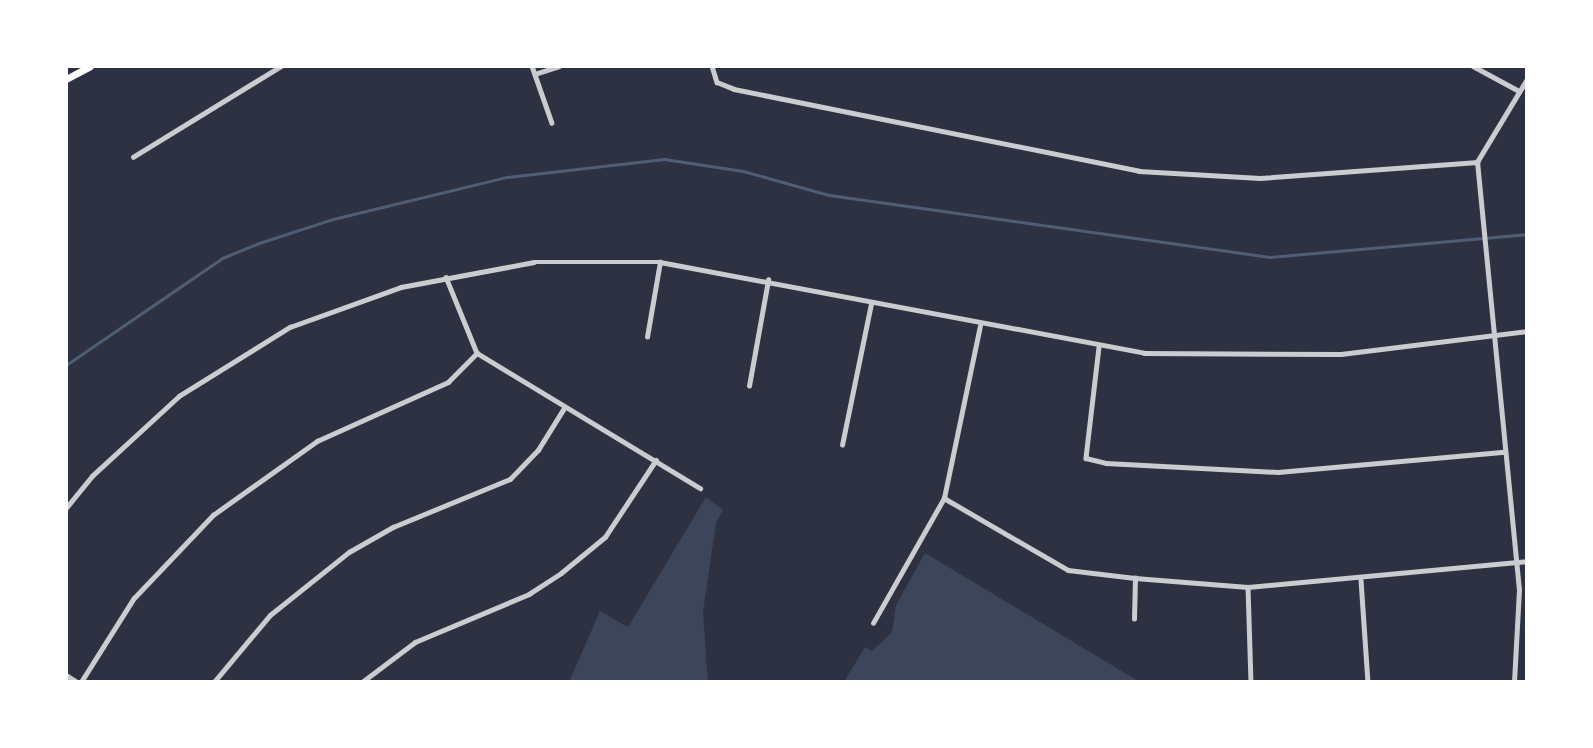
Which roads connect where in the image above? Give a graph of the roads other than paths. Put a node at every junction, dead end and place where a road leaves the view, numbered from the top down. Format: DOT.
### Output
graph roads {
  1 [pos="90,66"];
  2 [pos="281,66"];
  3 [pos="532,66"];
  4 [pos="559,66"];
  5 [pos="712,66"];
  6 [pos="1473,66"];
  7 [pos="535,74"];
  8 [pos="66,79"];
  9 [pos="1527,79"];
  10 [pos="1519,91"];
  11 [pos="552,123"];
  12 [pos="133,157"];
  13 [pos="1478,162"];
  14 [pos="660,262"];
  15 [pos="447,277"];
  16 [pos="768,280"];
  17 [pos="871,304"];
  18 [pos="980,326"];
  19 [pos="1527,331"];
  20 [pos="1494,335"];
  21 [pos="648,337"];
  22 [pos="1099,347"];
  23 [pos="477,352"];
  24 [pos="749,386"];
  25 [pos="564,408"];
  26 [pos="842,445"];
  27 [pos="1504,452"];
  28 [pos="656,460"];
  29 [pos="700,488"];
  30 [pos="944,498"];
  31 [pos="66,508"];
  32 [pos="1527,561"];
  33 [pos="1516,562"];
  34 [pos="1135,578"];
  35 [pos="1361,580"];
  36 [pos="1248,587"];
  37 [pos="1134,619"];
  38 [pos="873,623"];
  39 [pos="66,675"];
  40 [pos="79,682"];
  41 [pos="214,682"];
  42 [pos="362,682"];
  43 [pos="1251,682"];
  44 [pos="1368,682"];
  45 [pos="1514,682"];
  1 -- 8 [label="main road"];
  2 -- 12 [label="street"];
  3 -- 7 [label="street"];
  4 -- 7 [label="street"];
  5 -- 13 [label="street"];
  6 -- 10 [label="street"];
  7 -- 11 [label="street"];
  9 -- 10 [label="street"];
  10 -- 13 [label="street"];
  13 -- 20 [label="street"];
  14 -- 15 [label="street"];
  14 -- 16 [label="street"];
  14 -- 21 [label="street"];
  15 -- 23 [label="street"];
  15 -- 31 [label="street"];
  16 -- 17 [label="street"];
  16 -- 24 [label="street"];
  17 -- 18 [label="street"];
  17 -- 26 [label="street"];
  18 -- 22 [label="street"];
  18 -- 30 [label="street"];
  19 -- 20 [label="street"];
  20 -- 22 [label="street"];
  20 -- 27 [label="street"];
  22 -- 27 [label="street"];
  23 -- 25 [label="street"];
  23 -- 40 [label="street"];
  25 -- 28 [label="street"];
  25 -- 41 [label="street"];
  27 -- 33 [label="street"];
  28 -- 29 [label="street"];
  28 -- 42 [label="street"];
  30 -- 34 [label="street"];
  30 -- 38 [label="street"];
  32 -- 33 [label="street"];
  33 -- 35 [label="street"];
  33 -- 45 [label="street"];
  34 -- 36 [label="street"];
  34 -- 37 [label="street"];
  35 -- 36 [label="street"];
  35 -- 44 [label="street"];
  36 -- 43 [label="street"];
  39 -- 40 [label="street"];
}
